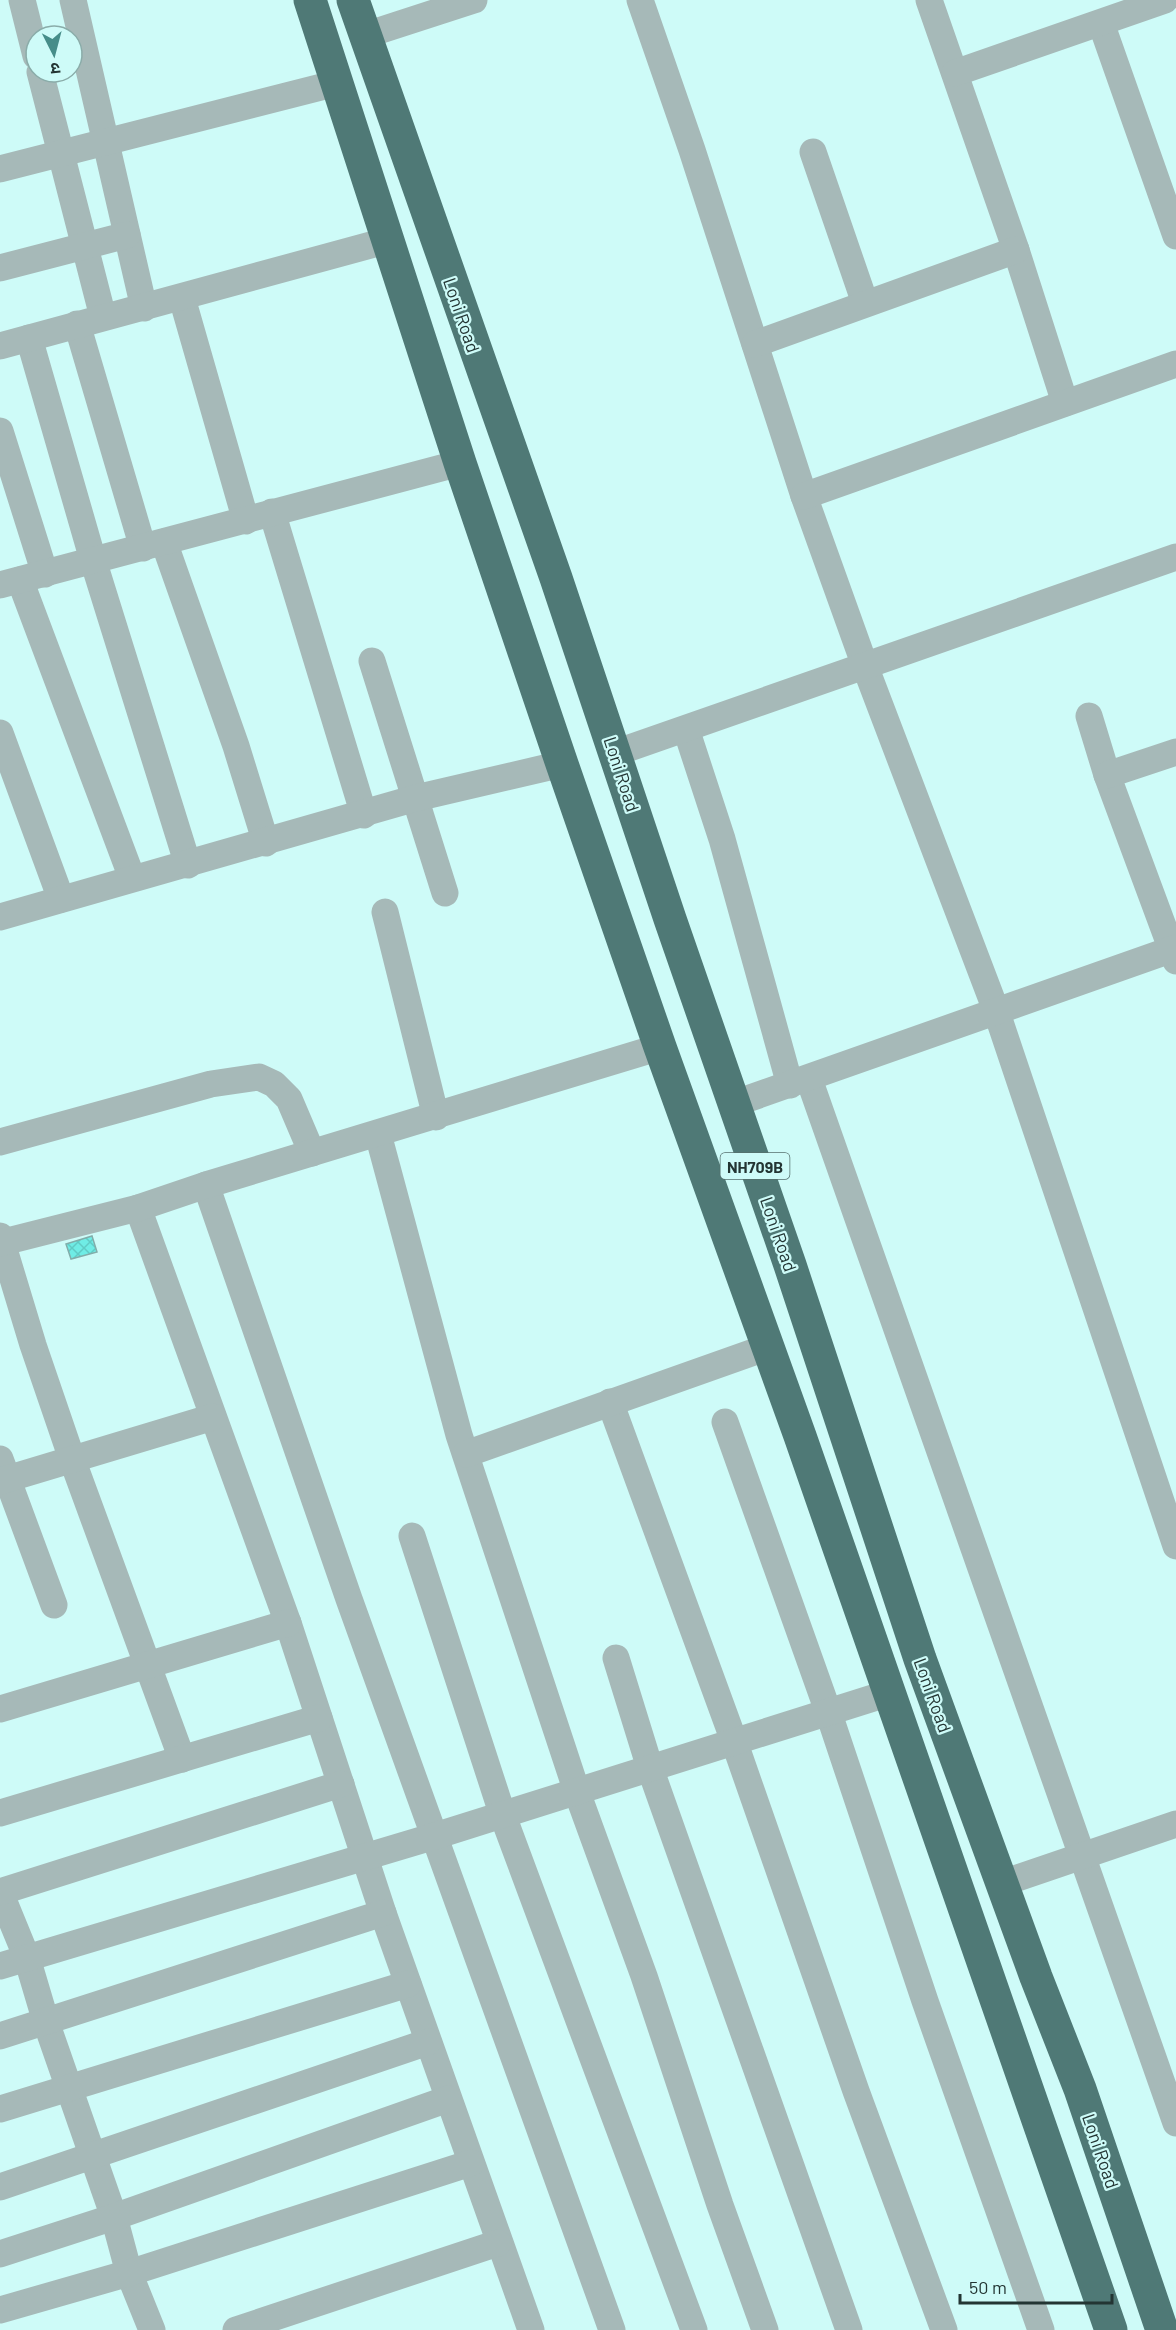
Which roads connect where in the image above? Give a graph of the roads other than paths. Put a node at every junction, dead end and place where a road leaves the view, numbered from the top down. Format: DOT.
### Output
graph roads {
  1 [pos="22,0"];
  2 [pos="73,0"];
  3 [pos="310,0"];
  4 [pos="353,0"];
  5 [pos="474,0"];
  6 [pos="640,0"];
  7 [pos="929,0"];
  8 [pos="1165,0"];
  9 [pos="434,6"];
  10 [pos="1101,23"];
  11 [pos="28,24"];
  12 [pos="366,35"];
  13 [pos="955,73"];
  14 [pos="337,83"];
  15 [pos="43,84"];
  16 [pos="105,141"];
  17 [pos="61,152"];
  18 [pos="813,152"];
  19 [pos="0,169"];
  20 [pos="127,235"];
  21 [pos="1176,236"];
  22 [pos="389,240"];
  23 [pos="85,245"];
  24 [pos="1016,250"];
  25 [pos="0,268"];
  26 [pos="182,298"];
  27 [pos="865,303"];
  28 [pos="144,308"];
  29 [pos="103,316"];
  30 [pos="77,324"];
  31 [pos="28,338"];
  32 [pos="755,344"];
  33 [pos="0,346"];
  34 [pos="1176,364"];
  35 [pos="1065,404"];
  36 [pos="0,431"];
  37 [pos="460,463"];
  38 [pos="804,496"];
  39 [pos="272,512"];
  40 [pos="246,521"];
  41 [pos="154,545"];
  42 [pos="1176,557"];
  43 [pos="93,561"];
  44 [pos="21,580"];
  45 [pos="372,661"];
  46 [pos="865,666"];
  47 [pos="1089,716"];
  48 [pos="686,729"];
  49 [pos="0,733"];
  50 [pos="1176,752"];
  51 [pos="615,753"];
  52 [pos="562,764"];
  53 [pos="1107,775"];
  54 [pos="416,798"];
  55 [pos="364,815"];
  56 [pos="266,843"];
  57 [pos="188,865"];
  58 [pos="132,878"];
  59 [pos="445,893"];
  60 [pos="61,899"];
  61 [pos="385,912"];
  62 [pos="0,917"];
  63 [pos="1175,953"];
  64 [pos="997,1013"];
  65 [pos="660,1047"];
  66 [pos="799,1082"];
  67 [pos="734,1104"];
  68 [pos="436,1117"];
  69 [pos="378,1134"];
  70 [pos="0,1142"];
  71 [pos="312,1153"];
  72 [pos="206,1185"];
  73 [pos="138,1208"];
  74 [pos="1,1241"];
  75 [pos="768,1347"];
  76 [pos="610,1402"];
  77 [pos="213,1417"];
  78 [pos="725,1422"];
  79 [pos="466,1454"];
  80 [pos="72,1459"];
  81 [pos="2,1473"];
  82 [pos="412,1536"];
  83 [pos="1176,1546"];
  84 [pos="54,1605"];
  85 [pos="288,1623"];
  86 [pos="616,1658"];
  87 [pos="149,1665"];
  88 [pos="889,1694"];
  89 [pos="2,1700"];
  90 [pos="829,1714"];
  91 [pos="319,1718"];
  92 [pos="734,1741"];
  93 [pos="182,1759"];
  94 [pos="650,1768"];
  95 [pos="341,1784"];
  96 [pos="577,1792"];
  97 [pos="0,1813"];
  98 [pos="502,1815"];
  99 [pos="1176,1824"];
  100 [pos="435,1836"];
  101 [pos="1083,1857"];
  102 [pos="365,1858"];
  103 [pos="1003,1883"];
  104 [pos="0,1892"];
  105 [pos="383,1913"];
  106 [pos="27,1958"];
  107 [pos="0,1966"];
  108 [pos="408,1984"];
  109 [pos="46,2022"];
  110 [pos="0,2036"];
  111 [pos="428,2042"];
  112 [pos="1165,2060"];
  113 [pos="69,2088"];
  114 [pos="448,2099"];
  115 [pos="0,2109"];
  116 [pos="1176,2123"];
  117 [pos="92,2155"];
  118 [pos="471,2163"];
  119 [pos="0,2187"];
  120 [pos="114,2217"];
  121 [pos="498,2243"];
  122 [pos="0,2253"];
  123 [pos="129,2273"];
  124 [pos="0,2310"];
  125 [pos="152,2330"];
  126 [pos="236,2330"];
  127 [pos="531,2330"];
  128 [pos="612,2330"];
  129 [pos="694,2330"];
  130 [pos="765,2330"];
  131 [pos="849,2330"];
  132 [pos="944,2330"];
  133 [pos="1041,2330"];
  134 [pos="1111,2330"];
  135 [pos="1162,2330"];
  1 -- 11 [label="street"];
  2 -- 16 [label="street"];
  3 -- 14 [label="highway, NH709B"];
  4 -- 12 [label="highway, Loni Road / NH709B"];
  5 -- 9 [label="street"];
  6 -- 32 [label="street"];
  7 -- 13 [label="street"];
  8 -- 10 [label="street"];
  9 -- 12 [label="street"];
  10 -- 13 [label="street"];
  10 -- 21 [label="street"];
  12 -- 51 [label="highway, Loni Road / NH709B"];
  13 -- 24 [label="street"];
  14 -- 16 [label="street"];
  14 -- 22 [label="highway, NH709B"];
  15 -- 17 [label="street"];
  16 -- 17 [label="street"];
  16 -- 20 [label="street"];
  17 -- 19 [label="street"];
  17 -- 23 [label="street"];
  18 -- 27 [label="street"];
  20 -- 23 [label="street"];
  20 -- 28 [label="street"];
  22 -- 26 [label="street"];
  22 -- 37 [label="highway, NH709B"];
  23 -- 25 [label="street"];
  23 -- 29 [label="street"];
  24 -- 27 [label="street"];
  24 -- 35 [label="street"];
  26 -- 28 [label="street"];
  26 -- 40 [label="street"];
  27 -- 32 [label="street"];
  28 -- 29 [label="street"];
  29 -- 30 [label="street"];
  30 -- 31 [label="street"];
  30 -- 41 [label="street"];
  31 -- 33 [label="street"];
  31 -- 43 [label="street"];
  32 -- 38 [label="street"];
  34 -- 35 [label="street"];
  35 -- 38 [label="street"];
  36 -- 44 [label="street"];
  37 -- 39 [label="street"];
  37 -- 52 [label="highway, NH709B"];
  38 -- 46 [label="street"];
  39 -- 40 [label="street"];
  39 -- 55 [label="street"];
  40 -- 41 [label="street"];
  41 -- 43 [label="street"];
  41 -- 56 [label="street"];
  42 -- 46 [label="street"];
  43 -- 44 [label="street"];
  43 -- 57 [label="street"];
  44 -- 58 [label="street"];
  45 -- 54 [label="street"];
  46 -- 48 [label="street"];
  46 -- 64 [label="street"];
  47 -- 53 [label="street"];
  48 -- 51 [label="street"];
  48 -- 66 [label="street"];
  49 -- 60 [label="street"];
  50 -- 53 [label="street"];
  51 -- 67 [label="highway, Loni Road / NH709B"];
  52 -- 54 [label="street"];
  52 -- 65 [label="highway, NH709B"];
  53 -- 63 [label="street"];
  54 -- 55 [label="street"];
  54 -- 59 [label="street"];
  55 -- 56 [label="street"];
  56 -- 57 [label="street"];
  57 -- 58 [label="street"];
  58 -- 60 [label="street"];
  60 -- 62 [label="street"];
  61 -- 68 [label="street"];
  63 -- 64 [label="street"];
  64 -- 66 [label="street"];
  64 -- 83 [label="street"];
  65 -- 68 [label="street"];
  65 -- 75 [label="highway, NH709B"];
  66 -- 67 [label="street"];
  66 -- 101 [label="street"];
  67 -- 103 [label="highway, Loni Road / NH709B"];
  68 -- 69 [label="street"];
  69 -- 71 [label="street"];
  69 -- 79 [label="street"];
  70 -- 71 [label="street"];
  71 -- 72 [label="street"];
  72 -- 73 [label="street"];
  72 -- 100 [label="street"];
  73 -- 74 [label="street"];
  73 -- 77 [label="street"];
  74 -- 80 [label="street"];
  75 -- 76 [label="street"];
  75 -- 88 [label="highway, NH709B"];
  76 -- 79 [label="street"];
  76 -- 92 [label="street"];
  77 -- 80 [label="street"];
  77 -- 85 [label="street"];
  78 -- 90 [label="street"];
  79 -- 96 [label="street"];
  80 -- 81 [label="street"];
  80 -- 87 [label="street"];
  81 -- 84 [label="street"];
  82 -- 98 [label="street"];
  85 -- 87 [label="street"];
  85 -- 91 [label="street"];
  86 -- 94 [label="street"];
  87 -- 89 [label="street"];
  87 -- 93 [label="street"];
  88 -- 90 [label="street"];
  88 -- 134 [label="highway, NH709B"];
  90 -- 92 [label="street"];
  90 -- 133 [label="street"];
  91 -- 93 [label="street"];
  91 -- 95 [label="street"];
  92 -- 94 [label="street"];
  92 -- 132 [label="street"];
  93 -- 97 [label="street"];
  94 -- 96 [label="street"];
  94 -- 131 [label="street"];
  95 -- 102 [label="street"];
  95 -- 104 [label="street"];
  96 -- 98 [label="street"];
  96 -- 130 [label="street"];
  98 -- 100 [label="street"];
  98 -- 129 [label="street"];
  99 -- 101 [label="street"];
  100 -- 102 [label="street"];
  100 -- 128 [label="street"];
  101 -- 103 [label="street"];
  101 -- 112 [label="street"];
  102 -- 105 [label="street"];
  102 -- 106 [label="street"];
  103 -- 135 [label="highway, Loni Road / NH709B"];
  104 -- 106 [label="street"];
  105 -- 108 [label="street"];
  105 -- 109 [label="street"];
  106 -- 107 [label="street"];
  106 -- 109 [label="street"];
  108 -- 111 [label="street"];
  108 -- 113 [label="street"];
  109 -- 110 [label="street"];
  109 -- 113 [label="street"];
  111 -- 114 [label="street"];
  111 -- 117 [label="street"];
  112 -- 116 [label="street"];
  113 -- 115 [label="street"];
  113 -- 117 [label="street"];
  114 -- 118 [label="street"];
  114 -- 120 [label="street"];
  117 -- 119 [label="street"];
  117 -- 120 [label="street"];
  118 -- 121 [label="street"];
  118 -- 123 [label="street"];
  120 -- 122 [label="street"];
  120 -- 123 [label="street"];
  121 -- 126 [label="street"];
  121 -- 127 [label="street"];
  123 -- 124 [label="street"];
  123 -- 125 [label="street"];
}
